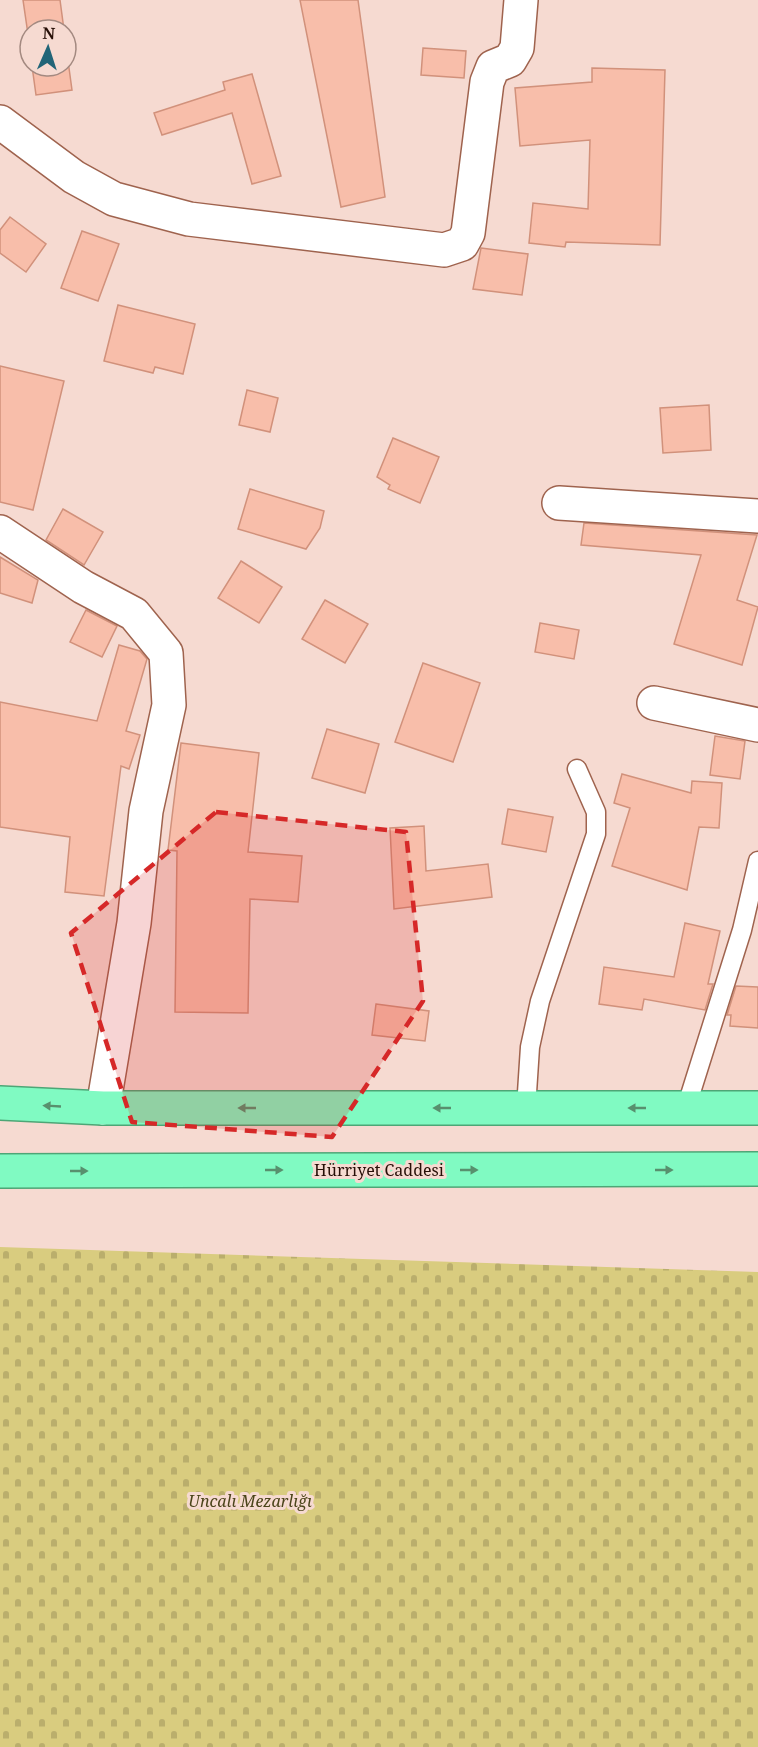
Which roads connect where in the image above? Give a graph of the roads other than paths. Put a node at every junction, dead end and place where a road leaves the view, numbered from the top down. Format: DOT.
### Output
graph roads {
  1 [pos="520,0"];
  2 [pos="0,122"];
  3 [pos="559,503"];
  4 [pos="758,516"];
  5 [pos="0,531"];
  6 [pos="654,702"];
  7 [pos="758,725"];
  8 [pos="577,769"];
  9 [pos="758,861"];
  10 [pos="0,1103"];
  11 [pos="104,1108"];
  12 [pos="526,1108"];
  13 [pos="686,1108"];
  14 [pos="758,1108"];
  15 [pos="758,1169"];
  16 [pos="0,1171"];
  1 -- 2 [label="street"];
  3 -- 4 [label="street"];
  5 -- 11 [label="street"];
  6 -- 7 [label="street"];
  8 -- 12 [label="lane"];
  9 -- 13 [label="lane"];
  11 -- 10 [label="highway, one-way"];
  12 -- 11 [label="highway, one-way"];
  13 -- 12 [label="highway, one-way"];
  13 -- 14 [label="highway"];
  16 -- 15 [label="highway, Hürriyet Caddesi, one-way"];
}
